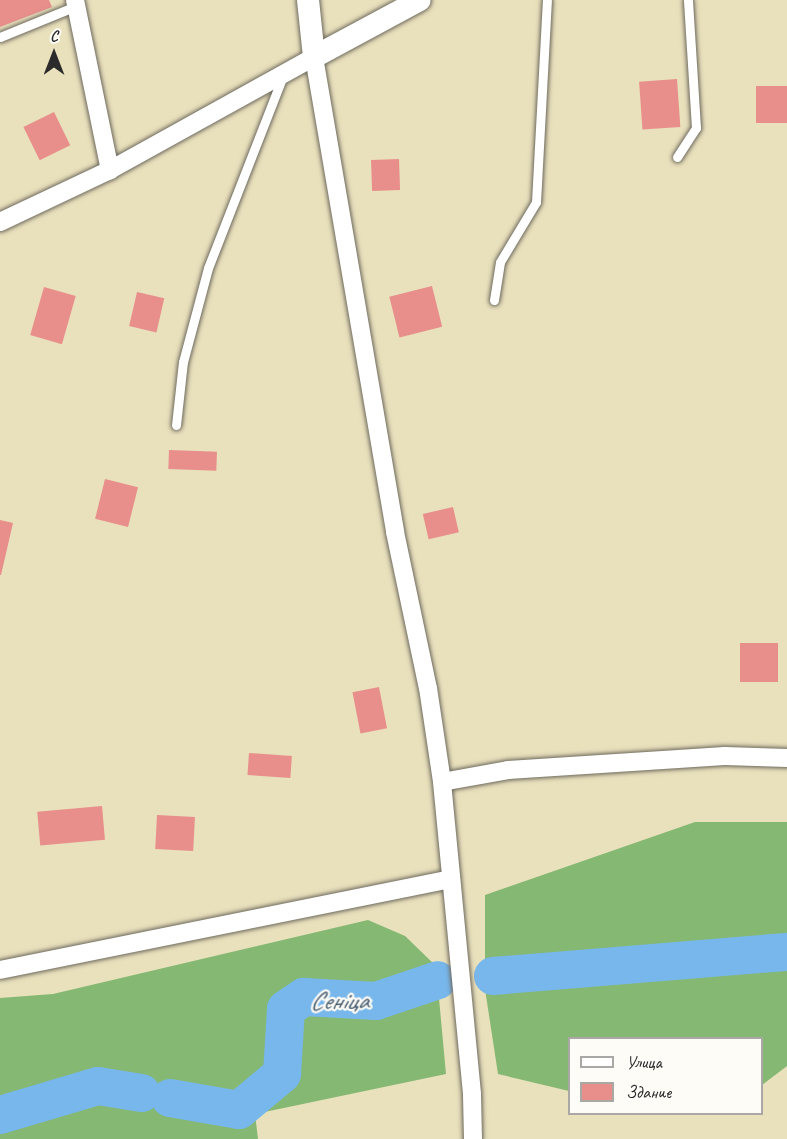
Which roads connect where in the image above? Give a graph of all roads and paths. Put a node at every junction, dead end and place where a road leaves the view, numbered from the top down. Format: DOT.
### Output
graph roads {
  1 [pos="308,0"];
  2 [pos="420,0"];
  3 [pos="547,0"];
  4 [pos="688,0"];
  5 [pos="76,3"];
  6 [pos="0,37"];
  7 [pos="314,57"];
  8 [pos="284,74"];
  9 [pos="677,157"];
  10 [pos="110,170"];
  11 [pos="0,222"];
  12 [pos="494,300"];
  13 [pos="176,425"];
  14 [pos="787,758"];
  15 [pos="442,782"];
  16 [pos="451,879"];
  17 [pos="0,970"];
  18 [pos="473,1139"];
  1 -- 7 [label="street"];
  2 -- 7 [label="street"];
  3 -- 12 [label="lane"];
  4 -- 9 [label="lane"];
  5 -- 6 [label="lane"];
  5 -- 10 [label="street"];
  7 -- 8 [label="street"];
  7 -- 15 [label="street"];
  8 -- 10 [label="street"];
  8 -- 13 [label="lane"];
  10 -- 11 [label="street"];
  14 -- 15 [label="street"];
  15 -- 16 [label="street"];
  16 -- 17 [label="street"];
  16 -- 18 [label="street"];
}
